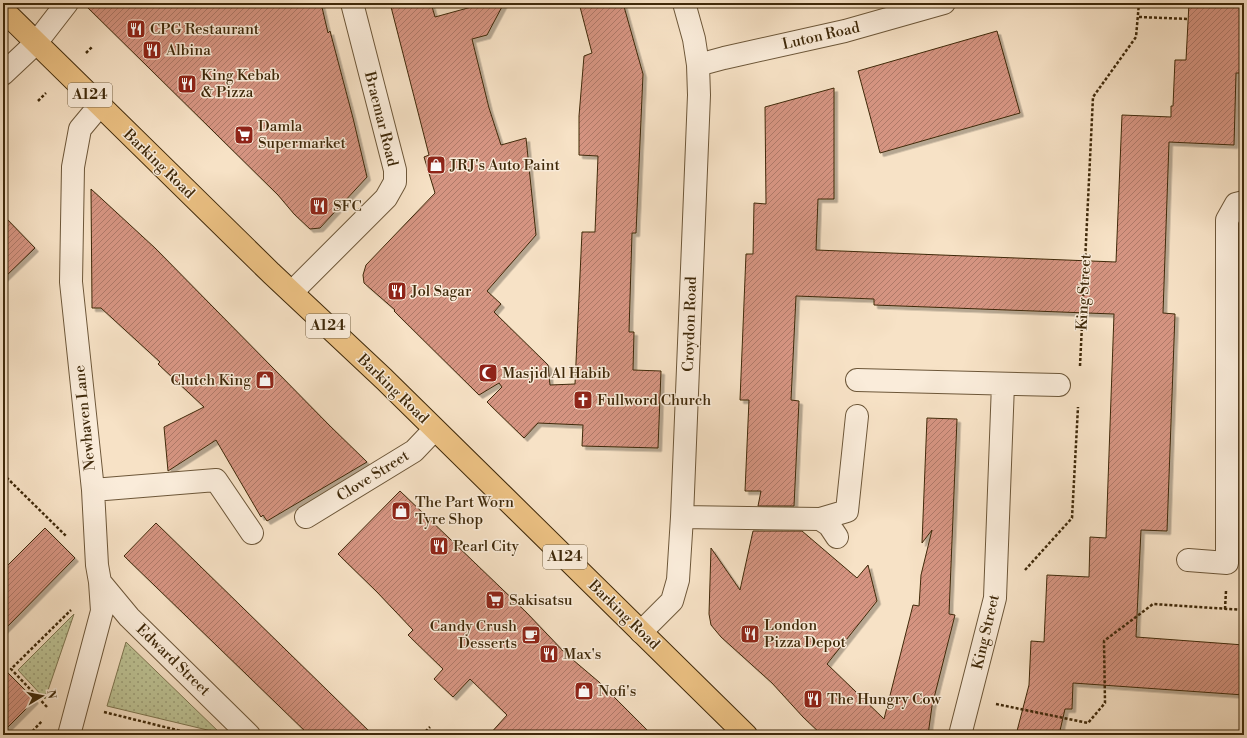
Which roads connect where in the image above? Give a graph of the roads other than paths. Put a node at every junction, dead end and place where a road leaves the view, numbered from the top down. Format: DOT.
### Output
graph roads {
  1 [pos="67,3"];
  2 [pos="352,3"];
  3 [pos="684,3"];
  4 [pos="944,3"];
  5 [pos="3,10"];
  6 [pos="36,43"];
  7 [pos="698,65"];
  8 [pos="3,74"];
  9 [pos="100,106"];
  10 [pos="1244,202"];
  11 [pos="292,292"];
  12 [pos="857,380"];
  13 [pos="1003,384"];
  14 [pos="1059,385"];
  15 [pos="857,416"];
  16 [pos="434,430"];
  17 [pos="93,490"];
  18 [pos="306,517"];
  19 [pos="682,518"];
  20 [pos="820,519"];
  21 [pos="252,533"];
  22 [pos="837,537"];
  23 [pos="1188,560"];
  24 [pos="99,574"];
  25 [pos="641,632"];
  26 [pos="68,735"];
  27 [pos="249,735"];
  28 [pos="746,735"];
  29 [pos="960,735"];
  1 -- 6 [label="street"];
  2 -- 11 [label="street, Braemar Road"];
  3 -- 7 [label="street, Croydon Road"];
  4 -- 7 [label="street, Luton Road"];
  5 -- 6 [label="main road, Barking Road / A124"];
  6 -- 8 [label="street"];
  6 -- 9 [label="main road, Barking Road / A124"];
  7 -- 19 [label="street, Croydon Road"];
  9 -- 11 [label="main road, Barking Road / A124"];
  9 -- 17 [label="street, Newhaven Lane"];
  10 -- 23 [label="street"];
  11 -- 16 [label="main road, Barking Road / A124"];
  12 -- 13 [label="street"];
  13 -- 14 [label="street"];
  13 -- 29 [label="street, King Street"];
  15 -- 20 [label="street"];
  16 -- 18 [label="street, Clove Street"];
  16 -- 25 [label="main road, Barking Road / A124"];
  17 -- 21 [label="street"];
  17 -- 24 [label="street, Newhaven Lane"];
  19 -- 20 [label="street"];
  19 -- 25 [label="street, Croydon Road"];
  20 -- 22 [label="street"];
  24 -- 26 [label="street, Newhaven Lane"];
  24 -- 27 [label="street, Edward Street"];
  25 -- 28 [label="main road, Barking Road / A124"];
}
